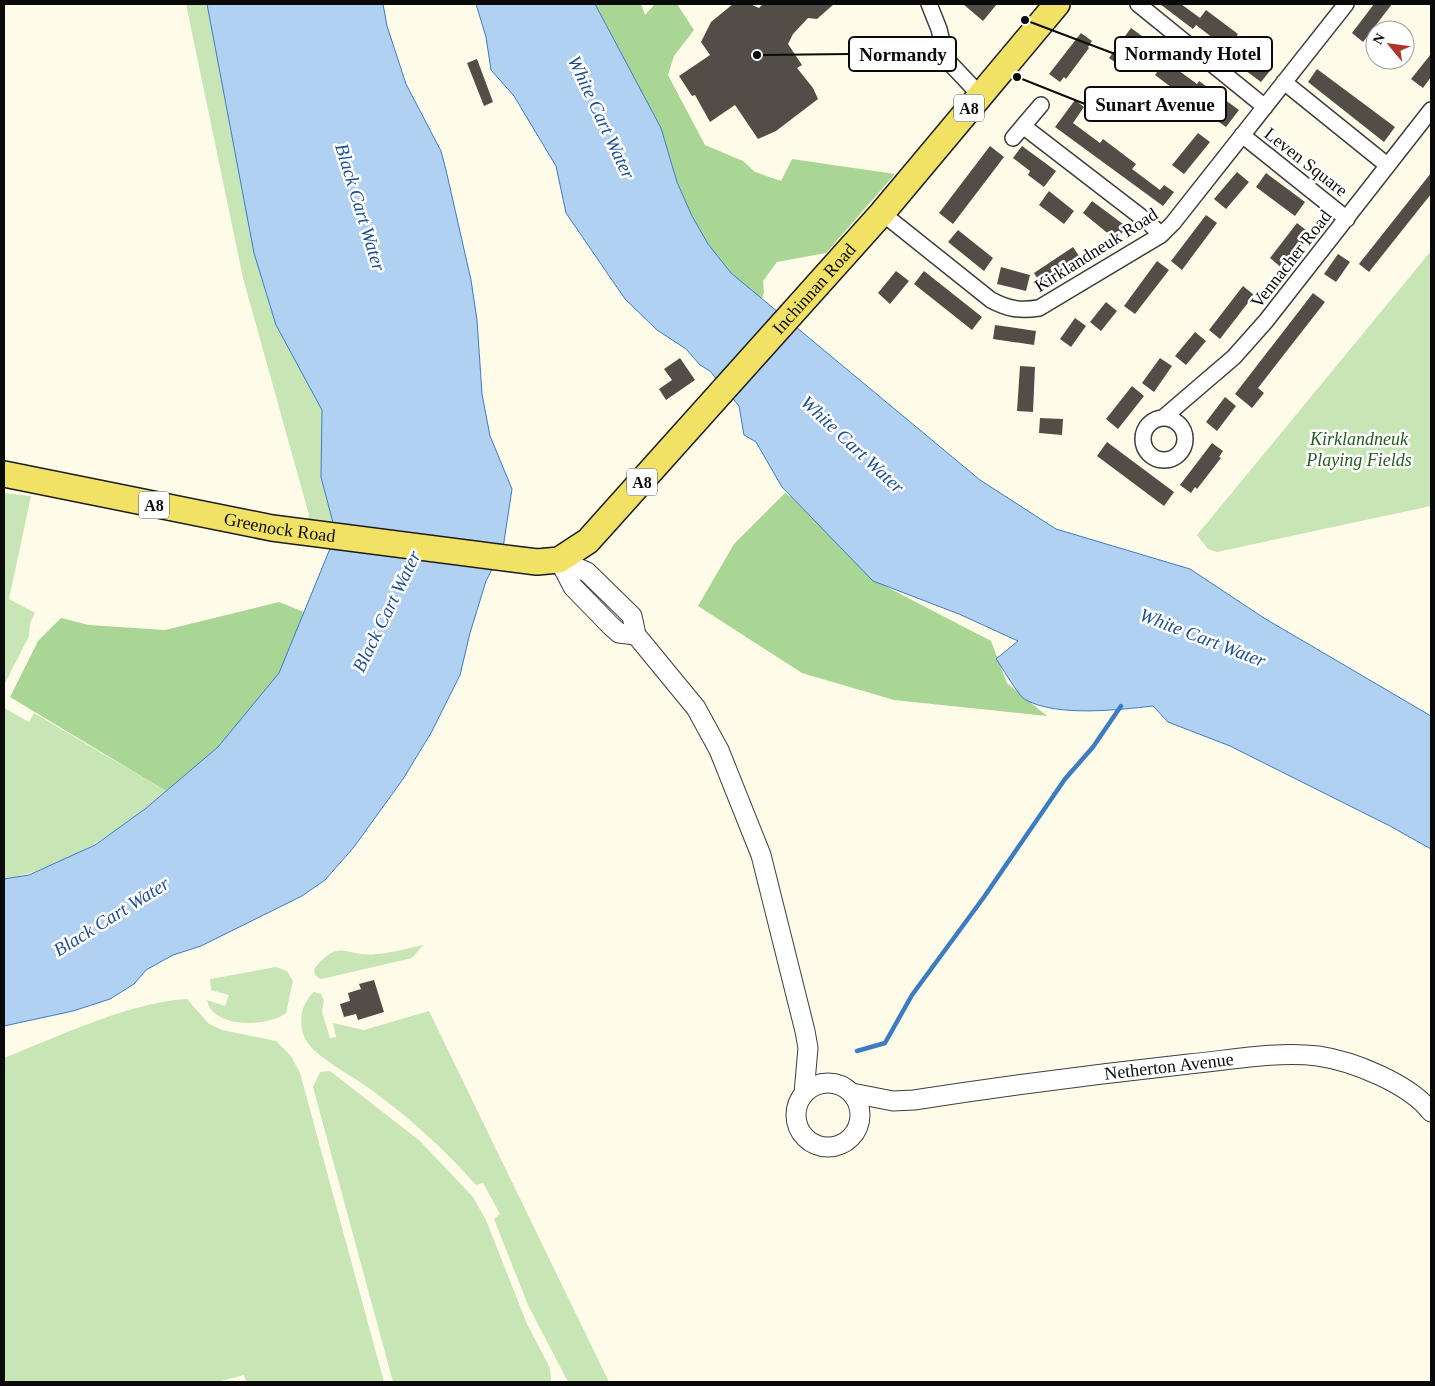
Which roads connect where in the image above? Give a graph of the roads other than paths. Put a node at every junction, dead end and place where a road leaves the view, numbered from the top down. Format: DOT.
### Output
graph roads {
  1 [pos="929,4"];
  2 [pos="1057,4"];
  3 [pos="1138,4"];
  4 [pos="1346,4"];
  5 [pos="1284,82"];
  6 [pos="980,95"];
  7 [pos="1041,105"];
  8 [pos="1264,107"];
  9 [pos="1431,110"];
  10 [pos="1023,126"];
  11 [pos="1242,135"];
  12 [pos="1013,138"];
  13 [pos="1388,165"];
  14 [pos="882,213"];
  15 [pos="1347,219"];
  16 [pos="1161,235"];
  17 [pos="1164,417"];
  18 [pos="4,474"];
  19 [pos="559,560"];
  20 [pos="808,1048"];
  21 [pos="830,1083"];
  22 [pos="804,1093"];
  23 [pos="852,1094"];
  24 [pos="893,1101"];
  25 [pos="1431,1112"];
  26 [pos="859,1119"];
  1 -- 6 [label="street"];
  2 -- 6 [label="main road, Inchinnan Road / A8"];
  3 -- 8 [label="street"];
  4 -- 5 [label="street, Kirklandneuk Road"];
  5 -- 8 [label="street, Kirklandneuk Road"];
  5 -- 13 [label="street"];
  6 -- 14 [label="main road, Inchinnan Road / A8"];
  7 -- 10 [label="street"];
  8 -- 11 [label="street, Kirklandneuk Road"];
  9 -- 13 [label="street, Vennacher Road"];
  10 -- 12 [label="street"];
  10 -- 16 [label="street"];
  11 -- 15 [label="street, Leven Square"];
  11 -- 16 [label="street, Kirklandneuk Road"];
  13 -- 15 [label="street, Vennacher Road"];
  14 -- 16 [label="street, Kirklandneuk Road"];
  14 -- 19 [label="main road, Inchinnan Road / A8"];
  15 -- 17 [label="street, Vennacher Road"];
  18 -- 19 [label="main road, Greenock Road / A8"];
  19 -- 20 [label="street"];
  20 -- 21 [label="street"];
  20 -- 22 [label="street"];
  21 -- 22 [label="street"];
  21 -- 23 [label="street"];
  22 -- 26 [label="street"];
  23 -- 24 [label="street, Netherton Avenue"];
  23 -- 26 [label="street"];
  24 -- 25 [label="street, Netherton Avenue"];
  24 -- 26 [label="street, Netherton Avenue"];
}
